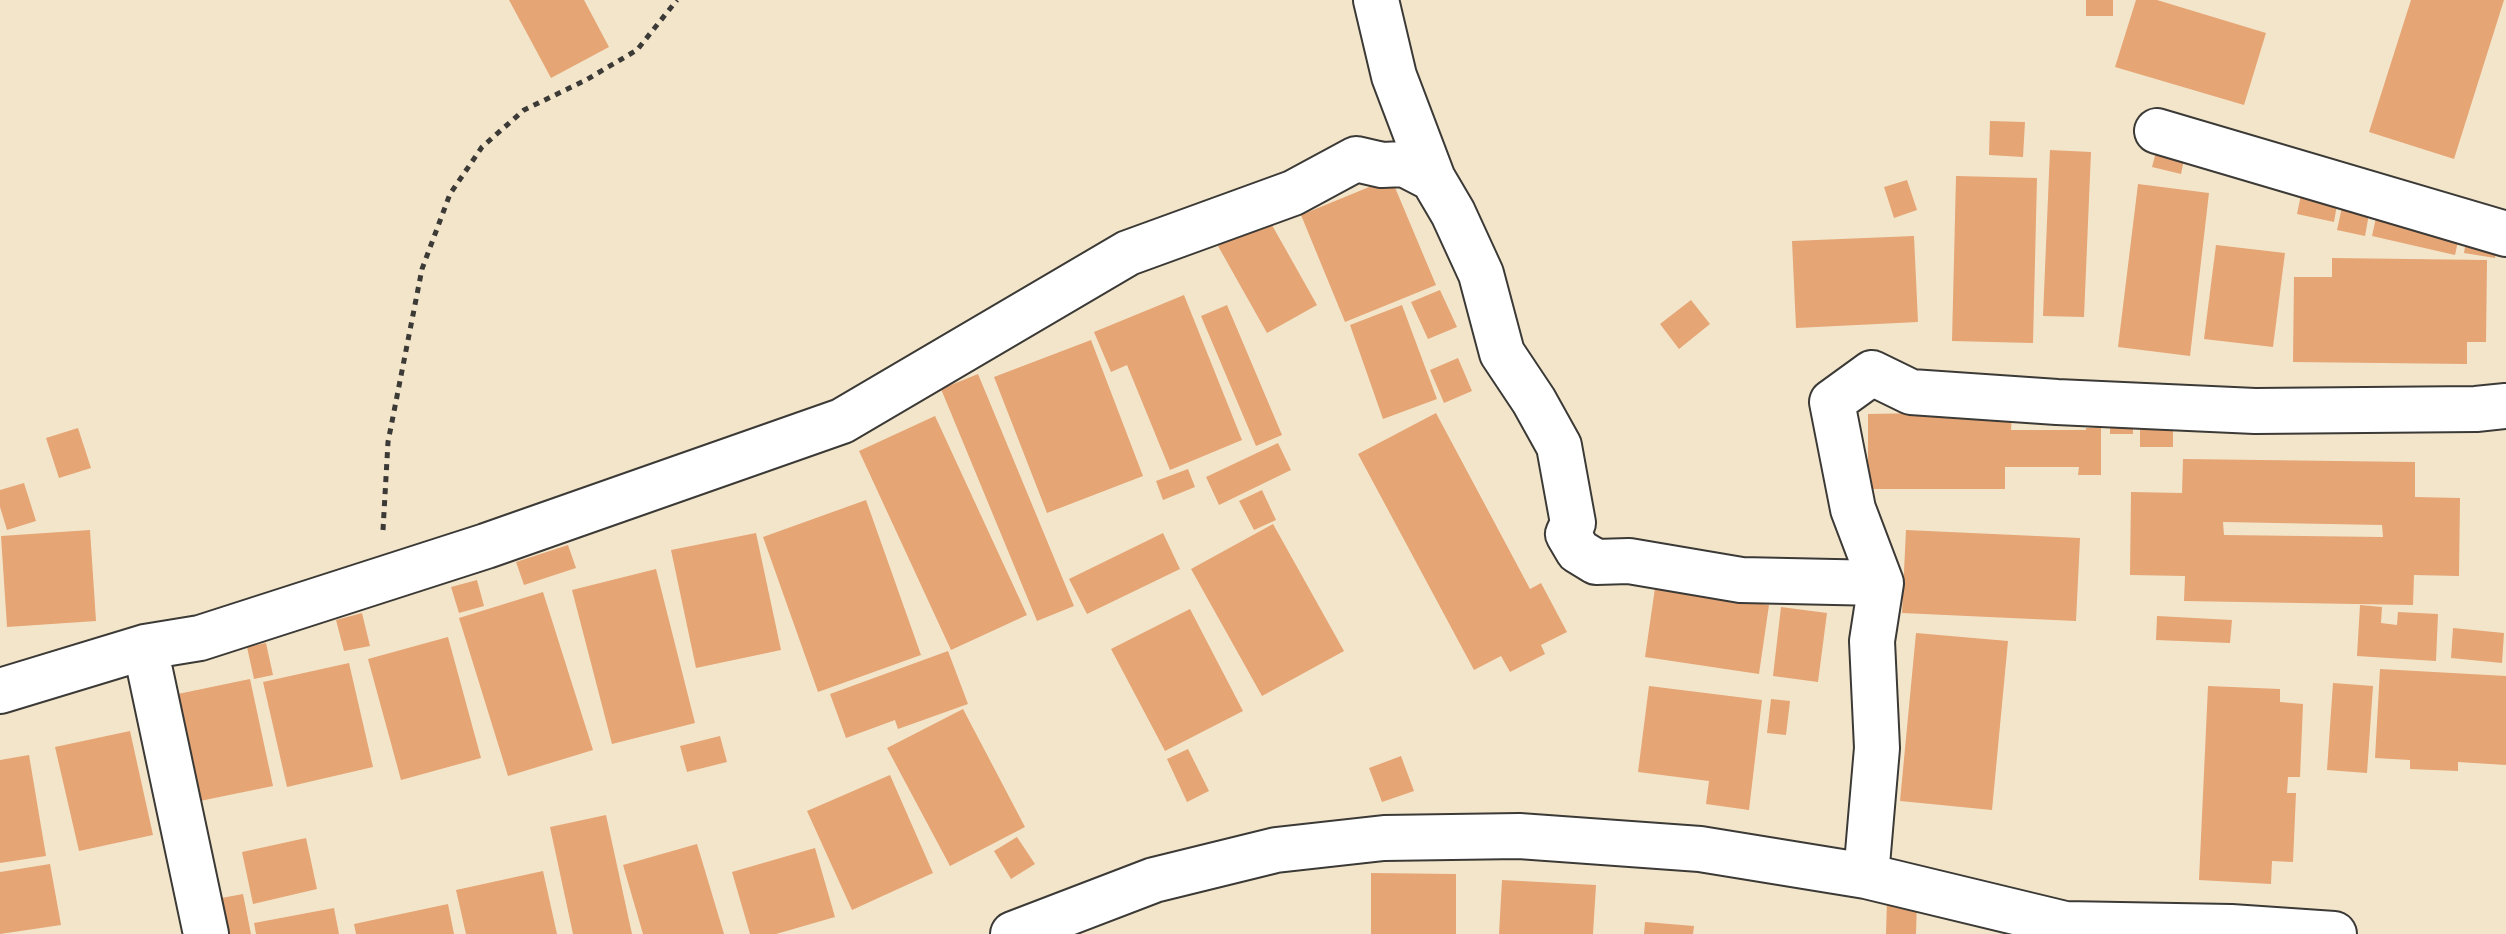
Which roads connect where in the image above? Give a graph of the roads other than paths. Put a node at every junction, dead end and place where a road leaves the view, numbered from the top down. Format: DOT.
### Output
graph roads {
  1 [pos="1376,0"];
  2 [pos="2157,131"];
  3 [pos="1433,179"];
  4 [pos="2506,234"];
  5 [pos="2506,406"];
  6 [pos="1881,583"];
  7 [pos="145,647"];
  8 [pos="0,691"];
  9 [pos="1866,876"];
  10 [pos="206,934"];
  11 [pos="1013,934"];
  12 [pos="2334,934"];
  1 -- 3 [label="street"];
  2 -- 4 [label="street"];
  3 -- 6 [label="street"];
  3 -- 7 [label="street"];
  5 -- 6 [label="street"];
  6 -- 9 [label="street"];
  7 -- 8 [label="street"];
  7 -- 10 [label="street"];
  9 -- 11 [label="street"];
  9 -- 12 [label="street"];
}
